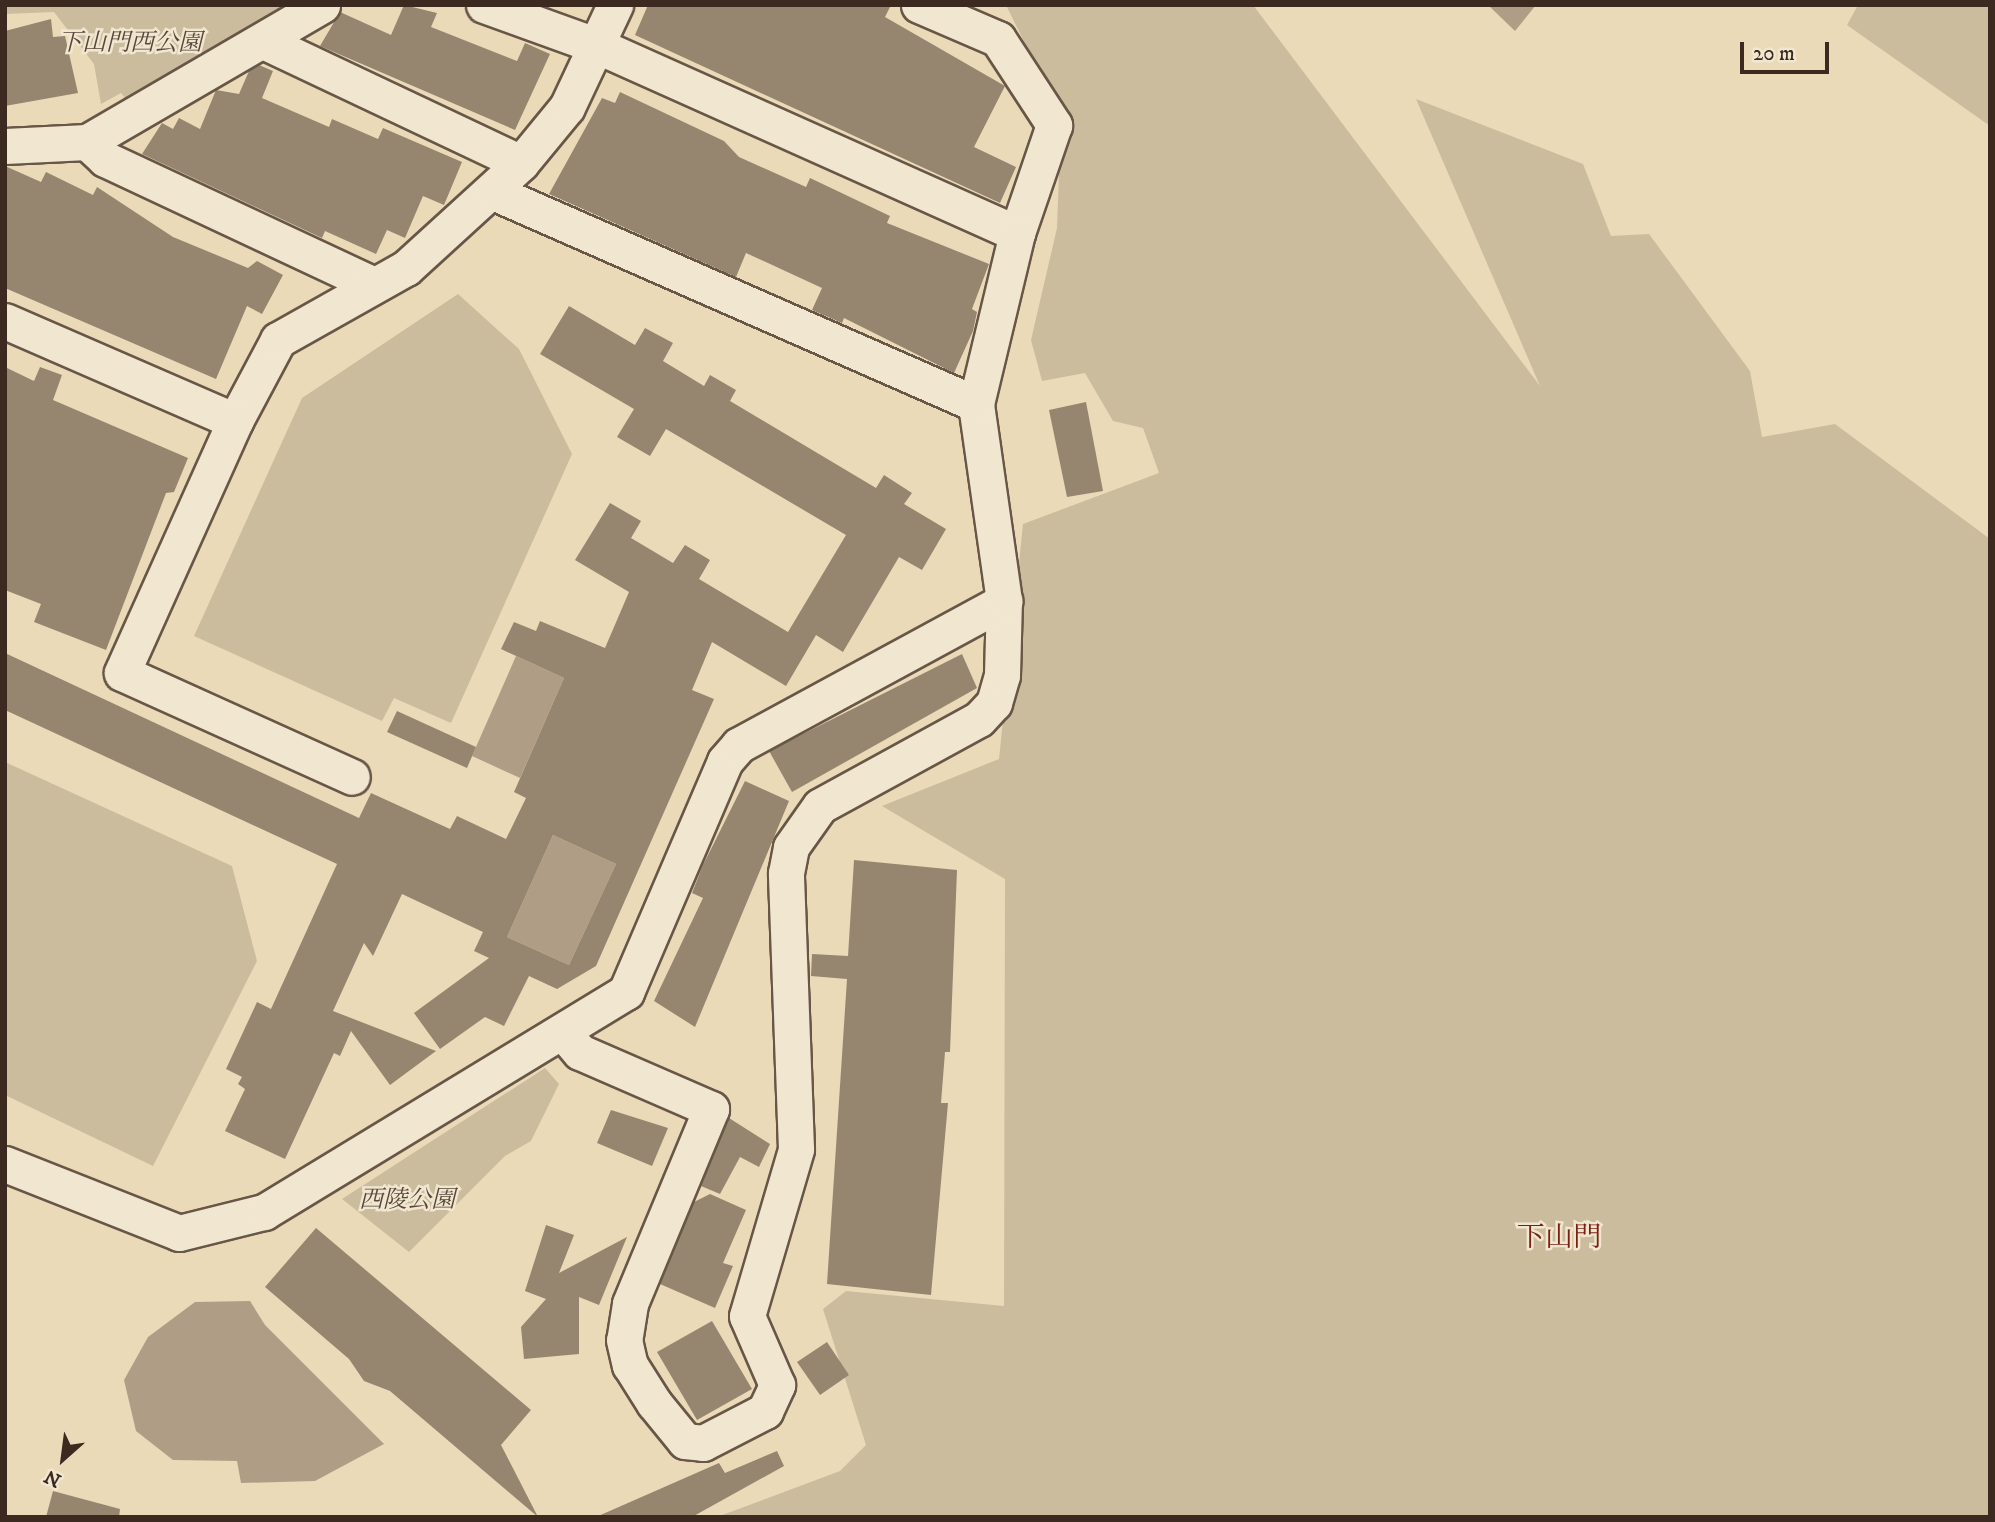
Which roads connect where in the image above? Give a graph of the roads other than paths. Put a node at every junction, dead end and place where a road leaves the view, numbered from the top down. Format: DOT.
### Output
graph roads {
  1 [pos="322,5"];
  2 [pos="484,5"];
  3 [pos="615,5"];
  4 [pos="919,5"];
  5 [pos="263,41"];
  6 [pos="598,46"];
  7 [pos="87,142"];
  8 [pos="5,146"];
  9 [pos="521,163"];
  10 [pos="493,192"];
  11 [pos="1017,233"];
  12 [pos="372,284"];
  13 [pos="5,321"];
  14 [pos="975,404"];
  15 [pos="235,421"];
  16 [pos="1004,601"];
  17 [pos="352,777"];
  18 [pos="563,1032"];
  19 [pos="5,1164"];
  1 -- 5 [label="street"];
  2 -- 6 [label="street"];
  3 -- 6 [label="street"];
  4 -- 11 [label="street"];
  5 -- 7 [label="street"];
  5 -- 9 [label="street"];
  6 -- 9 [label="street"];
  6 -- 11 [label="street"];
  7 -- 8 [label="street"];
  7 -- 12 [label="street"];
  9 -- 10 [label="street"];
  10 -- 12 [label="street"];
  10 -- 14 [label="street"];
  11 -- 14 [label="street"];
  12 -- 15 [label="street"];
  13 -- 15 [label="street"];
  14 -- 16 [label="street"];
  15 -- 17 [label="street"];
  16 -- 18 [label="street"];
  16 -- 18 [label="street"];
  18 -- 19 [label="street"];
}
